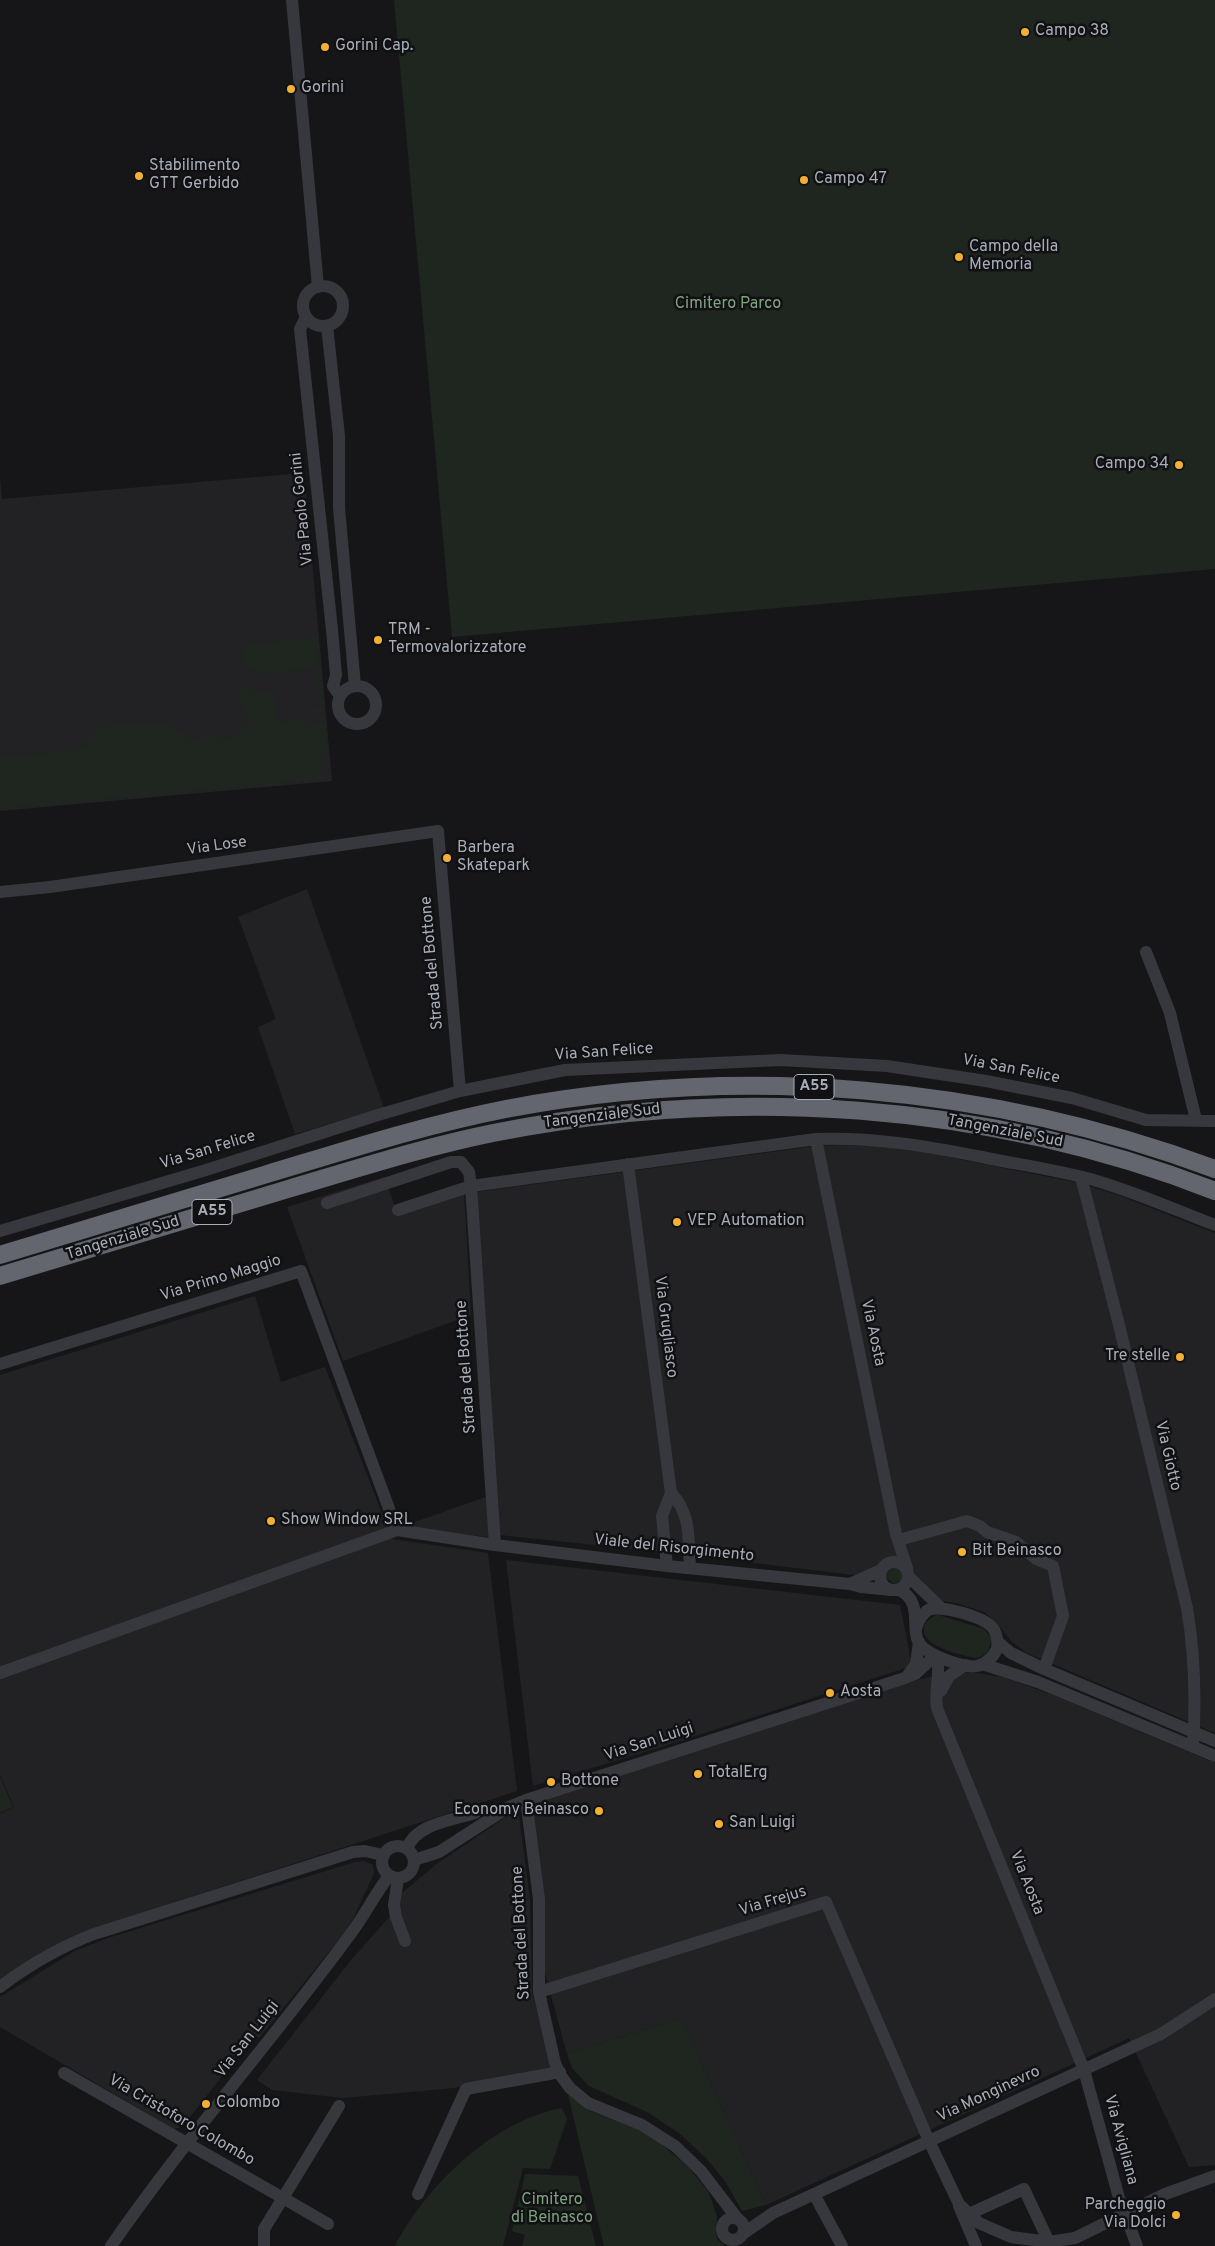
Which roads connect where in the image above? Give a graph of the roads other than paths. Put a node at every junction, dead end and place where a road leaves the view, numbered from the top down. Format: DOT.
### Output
graph roads {
  1 [pos="292,0"];
  2 [pos="318,287"];
  3 [pos="306,317"];
  4 [pos="327,326"];
  5 [pos="355,686"];
  6 [pos="340,696"];
  7 [pos="438,831"];
  8 [pos="0,892"];
  9 [pos="1146,952"];
  10 [pos="460,1091"];
  11 [pos="1196,1120"];
  12 [pos="1215,1121"];
  13 [pos="816,1139"];
  14 [pos="628,1164"];
  15 [pos="1215,1169"];
  16 [pos="1081,1177"];
  17 [pos="471,1186"];
  18 [pos="1215,1191"];
  19 [pos="327,1203"];
  20 [pos="398,1210"];
  21 [pos="1215,1225"];
  22 [pos="0,1230"];
  23 [pos="0,1255"];
  24 [pos="0,1276"];
  25 [pos="0,1364"];
  26 [pos="671,1493"];
  27 [pos="397,1530"];
  28 [pos="898,1537"];
  29 [pos="495,1546"];
  30 [pos="667,1566"];
  31 [pos="885,1566"];
  32 [pos="690,1568"];
  33 [pos="908,1573"];
  34 [pos="850,1584"];
  35 [pos="895,1590"];
  36 [pos="941,1608"];
  37 [pos="917,1626"];
  38 [pos="919,1642"];
  39 [pos="998,1642"];
  40 [pos="936,1656"];
  41 [pos="982,1664"];
  42 [pos="965,1665"];
  43 [pos="1048,1670"];
  44 [pos="0,1673"];
  45 [pos="905,1678"];
  46 [pos="1046,1685"];
  47 [pos="1133,1707"];
  48 [pos="937,1708"];
  49 [pos="1128,1720"];
  50 [pos="1194,1732"];
  51 [pos="1215,1741"];
  52 [pos="1194,1747"];
  53 [pos="1215,1756"];
  54 [pos="526,1800"];
  55 [pos="475,1813"];
  56 [pos="407,1849"];
  57 [pos="383,1855"];
  58 [pos="414,1860"];
  59 [pos="394,1877"];
  60 [pos="405,1940"];
  61 [pos="0,1987"];
  62 [pos="539,1992"];
  63 [pos="1215,1999"];
  64 [pos="558,2068"];
  65 [pos="1084,2070"];
  66 [pos="64,2073"];
  67 [pos="339,2106"];
  68 [pos="929,2141"];
  69 [pos="188,2143"];
  70 [pos="1215,2176"];
  71 [pos="714,2188"];
  72 [pos="418,2194"];
  73 [pos="814,2194"];
  74 [pos="283,2198"];
  75 [pos="958,2204"];
  76 [pos="773,2213"];
  77 [pos="969,2214"];
  78 [pos="1125,2214"];
  79 [pos="738,2219"];
  80 [pos="328,2224"];
  81 [pos="724,2224"];
  82 [pos="744,2238"];
  83 [pos="1075,2238"];
  84 [pos="1049,2242"];
  85 [pos="732,2243"];
  86 [pos="111,2246"];
  87 [pos="264,2246"];
  88 [pos="842,2246"];
  89 [pos="976,2246"];
  90 [pos="1062,2246"];
  91 [pos="1137,2246"];
  1 -- 2 [label="street"];
  2 -- 3 [label="street, Via Paolo Gorini"];
  2 -- 4 [label="street"];
  3 -- 4 [label="street"];
  3 -- 6 [label="street, Via Paolo Gorini"];
  4 -- 5 [label="street"];
  5 -- 6 [label="street"];
  5 -- 6 [label="street"];
  7 -- 8 [label="street, Via Lose"];
  7 -- 10 [label="street, Strada del Bottone"];
  9 -- 11 [label="street"];
  10 -- 11 [label="street, Via San Felice"];
  10 -- 22 [label="street, Via San Felice"];
  11 -- 12 [label="street, Via San Felice"];
  13 -- 14 [label="street"];
  13 -- 16 [label="street"];
  13 -- 28 [label="street, Via Aosta"];
  14 -- 17 [label="street"];
  14 -- 26 [label="street, Via Grugliasco"];
  15 -- 23 [label="highway, Tangenziale Sud / A55"];
  16 -- 21 [label="street"];
  16 -- 50 [label="street, Via Giotto"];
  17 -- 19 [label="street, Strada del Bottone"];
  17 -- 20 [label="street"];
  17 -- 29 [label="street, Strada del Bottone"];
  18 -- 24 [label="highway, Tangenziale Sud / A55"];
  25 -- 27 [label="street, Via Primo Maggio"];
  26 -- 30 [label="street, Via Grugliasco"];
  26 -- 32 [label="street, Via Grugliasco"];
  27 -- 29 [label="street"];
  27 -- 44 [label="street"];
  28 -- 31 [label="street, Via Aosta"];
  28 -- 33 [label="street, Via Aosta"];
  28 -- 43 [label="street"];
  29 -- 30 [label="street, Viale del Risorgimento"];
  30 -- 32 [label="street, Viale del Risorgimento"];
  31 -- 33 [label="street"];
  31 -- 34 [label="street"];
  31 -- 35 [label="street"];
  32 -- 34 [label="street, Viale del Risorgimento"];
  33 -- 35 [label="street"];
  33 -- 36 [label="street"];
  34 -- 35 [label="street, Viale del Risorgimento"];
  35 -- 37 [label="street"];
  36 -- 37 [label="street"];
  36 -- 39 [label="street"];
  37 -- 38 [label="street"];
  38 -- 40 [label="street"];
  38 -- 45 [label="street"];
  39 -- 41 [label="street"];
  39 -- 43 [label="street"];
  40 -- 42 [label="street"];
  40 -- 45 [label="street, Via San Luigi"];
  40 -- 48 [label="street, Via Aosta"];
  41 -- 42 [label="street"];
  41 -- 46 [label="street"];
  42 -- 48 [label="street"];
  43 -- 46 [label="street"];
  43 -- 47 [label="street"];
  45 -- 54 [label="street, Via San Luigi"];
  46 -- 49 [label="street"];
  47 -- 49 [label="street"];
  47 -- 50 [label="street"];
  48 -- 65 [label="street, Via Aosta"];
  49 -- 52 [label="street"];
  50 -- 51 [label="street"];
  50 -- 52 [label="street, Via Giotto"];
  52 -- 53 [label="street"];
  54 -- 58 [label="street, Via San Luigi"];
  54 -- 62 [label="street, Strada del Bottone"];
  55 -- 56 [label="street"];
  56 -- 57 [label="street"];
  56 -- 58 [label="street"];
  57 -- 59 [label="street"];
  57 -- 61 [label="street"];
  58 -- 59 [label="street, Via San Luigi"];
  59 -- 60 [label="street"];
  59 -- 69 [label="street, Via San Luigi"];
  62 -- 64 [label="street, Strada del Bottone"];
  62 -- 68 [label="street, Via Frejus"];
  63 -- 65 [label="street, Via Monginevro"];
  64 -- 71 [label="street"];
  64 -- 72 [label="street"];
  65 -- 68 [label="street, Via Monginevro"];
  65 -- 78 [label="street, Via Avigliana"];
  66 -- 69 [label="street, Via Cristoforo Colombo"];
  67 -- 74 [label="street"];
  68 -- 73 [label="street, Via Monginevro"];
  68 -- 75 [label="street"];
  69 -- 74 [label="street, Via Cristoforo Colombo"];
  69 -- 86 [label="street, Via San Luigi"];
  70 -- 78 [label="street"];
  71 -- 79 [label="street"];
  71 -- 81 [label="street"];
  73 -- 76 [label="street, Via Monginevro"];
  73 -- 88 [label="street"];
  74 -- 80 [label="street, Via Cristoforo Colombo"];
  74 -- 87 [label="street"];
  75 -- 77 [label="street"];
  75 -- 89 [label="street"];
  76 -- 79 [label="street, Via Monginevro"];
  76 -- 82 [label="street, Via Monginevro"];
  77 -- 84 [label="street"];
  77 -- 84 [label="street"];
  78 -- 83 [label="street"];
  78 -- 91 [label="street, Via Avigliana"];
  79 -- 81 [label="street"];
  79 -- 82 [label="street"];
  81 -- 85 [label="street"];
  82 -- 85 [label="street"];
  83 -- 84 [label="street"];
  83 -- 90 [label="street"];
}
